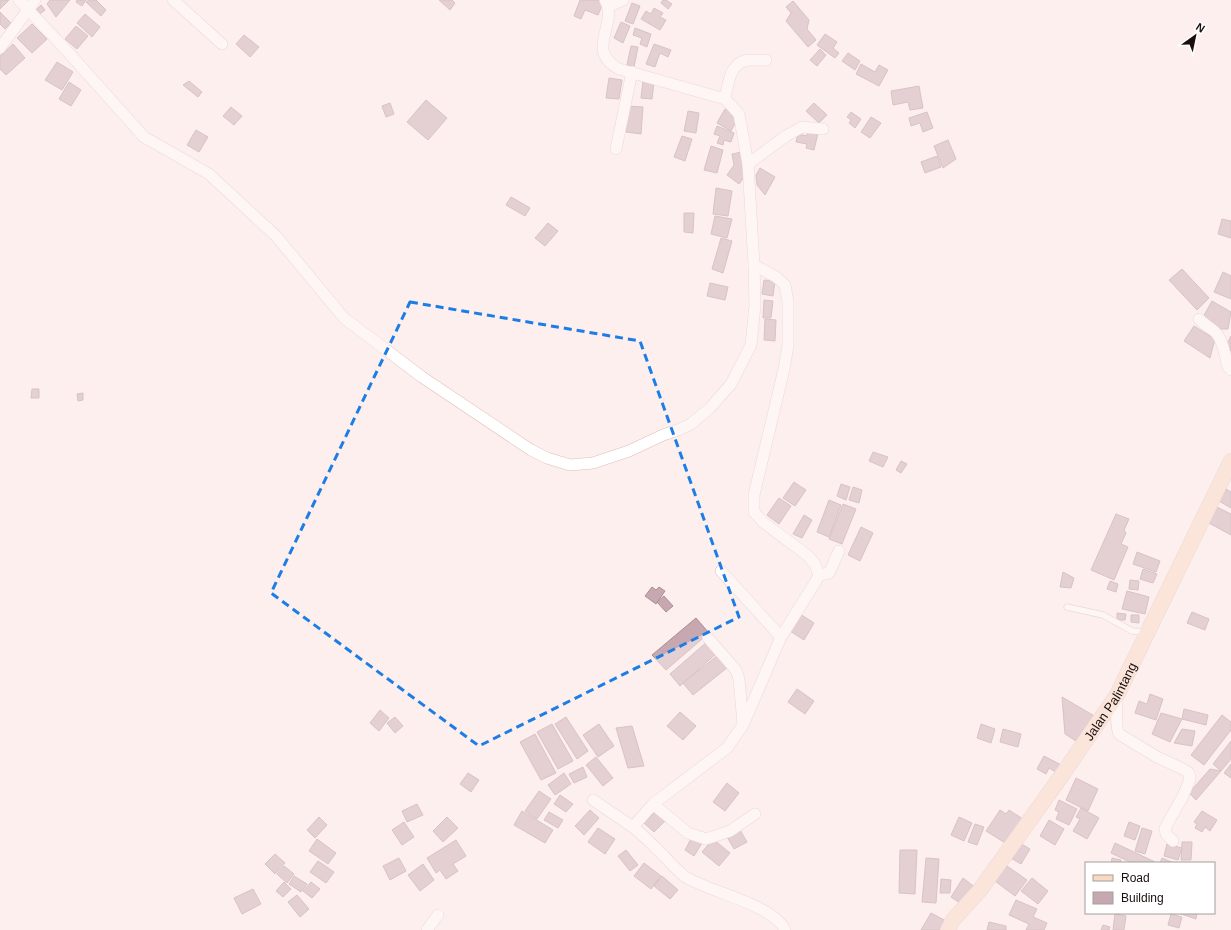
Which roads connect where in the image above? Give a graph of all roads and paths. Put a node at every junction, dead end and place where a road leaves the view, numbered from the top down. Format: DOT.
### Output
graph roads {
  1 [pos="19,0"];
  2 [pos="173,0"];
  3 [pos="623,0"];
  4 [pos="32,4"];
  5 [pos="607,4"];
  6 [pos="222,44"];
  7 [pos="0,48"];
  8 [pos="766,60"];
  9 [pos="632,72"];
  10 [pos="725,99"];
  11 [pos="823,129"];
  12 [pos="616,149"];
  13 [pos="748,164"];
  14 [pos="754,265"];
  15 [pos="1199,319"];
  16 [pos="1231,370"];
  17 [pos="1231,460"];
  18 [pos="839,551"];
  19 [pos="721,571"];
  20 [pos="819,575"];
  21 [pos="1067,607"];
  22 [pos="1148,632"];
  23 [pos="781,637"];
  24 [pos="708,638"];
  25 [pos="1117,695"];
  26 [pos="743,725"];
  27 [pos="593,800"];
  28 [pos="653,804"];
  29 [pos="755,814"];
  30 [pos="633,827"];
  31 [pos="1173,841"];
  32 [pos="438,915"];
  33 [pos="952,927"];
  34 [pos="427,930"];
  35 [pos="785,930"];
  1 -- 4 [label="street"];
  2 -- 6 [label="street"];
  3 -- 5 [label="street"];
  4 -- 7 [label="street"];
  4 -- 14 [label="street"];
  5 -- 9 [label="street"];
  8 -- 10 [label="street"];
  9 -- 10 [label="street"];
  9 -- 12 [label="street"];
  10 -- 13 [label="street"];
  11 -- 13 [label="street"];
  13 -- 14 [label="street"];
  14 -- 20 [label="street"];
  15 -- 16 [label="street"];
  17 -- 22 [label="street, Jalan Palintang"];
  18 -- 20 [label="street"];
  19 -- 23 [label="street"];
  20 -- 23 [label="street"];
  21 -- 22 [label="lane"];
  22 -- 25 [label="street, Jalan Palintang"];
  23 -- 26 [label="street"];
  24 -- 26 [label="street"];
  25 -- 31 [label="street"];
  25 -- 33 [label="street, Jalan Palintang"];
  26 -- 28 [label="street"];
  27 -- 30 [label="street"];
  28 -- 29 [label="street"];
  28 -- 30 [label="street"];
  30 -- 35 [label="street"];
  32 -- 34 [label="street"];
}
